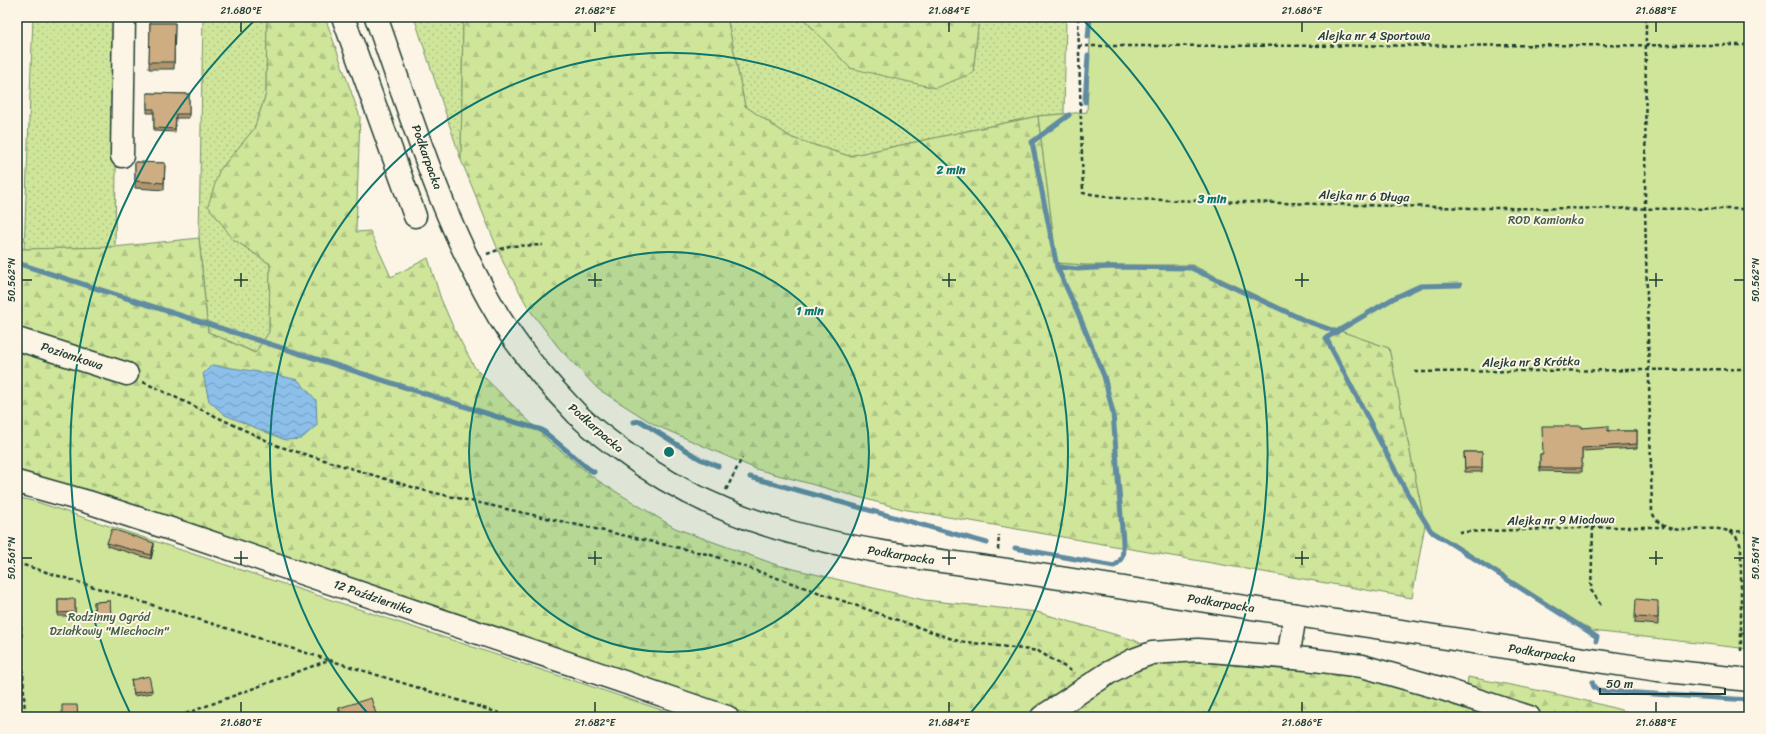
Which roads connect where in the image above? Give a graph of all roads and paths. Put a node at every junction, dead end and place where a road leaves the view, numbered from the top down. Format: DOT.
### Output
graph roads {
  1 [pos="124,17"];
  2 [pos="343,17"];
  3 [pos="376,17"];
  4 [pos="1078,17"];
  5 [pos="1646,17"];
  6 [pos="1645,45"];
  7 [pos="1749,45"];
  8 [pos="1078,46"];
  9 [pos="122,156"];
  10 [pos="1644,208"];
  11 [pos="1749,209"];
  12 [pos="415,216"];
  13 [pos="543,245"];
  14 [pos="470,262"];
  15 [pos="17,339"];
  16 [pos="1749,369"];
  17 [pos="1648,370"];
  18 [pos="1415,372"];
  19 [pos="127,374"];
  20 [pos="742,458"];
  21 [pos="17,482"];
  22 [pos="717,507"];
  23 [pos="1593,527"];
  24 [pos="1664,527"];
  25 [pos="1728,530"];
  26 [pos="1459,532"];
  27 [pos="1749,532"];
  28 [pos="17,563"];
  29 [pos="1602,607"];
  30 [pos="1295,615"];
  31 [pos="1741,633"];
  32 [pos="1749,633"];
  33 [pos="1741,651"];
  34 [pos="1288,658"];
  35 [pos="329,660"];
  36 [pos="1749,680"];
  37 [pos="1092,684"];
  38 [pos="25,717"];
  39 [pos="177,717"];
  40 [pos="512,717"];
  41 [pos="727,717"];
  42 [pos="1042,717"];
  43 [pos="1529,717"];
  1 -- 9 [label="main road"];
  2 -- 12 [label="main road"];
  3 -- 14 [label="main road, Podkarpacka"];
  4 -- 8 [label="path"];
  5 -- 6 [label="path"];
  6 -- 7 [label="path, Alejka nr 4 Sportowa"];
  6 -- 8 [label="path, Alejka nr 4 Sportowa"];
  6 -- 10 [label="path"];
  8 -- 10 [label="path, Alejka nr 6 Długa"];
  10 -- 11 [label="path, Alejka nr 6 Długa"];
  10 -- 17 [label="path"];
  13 -- 14 [label="path"];
  14 -- 22 [label="main road, Podkarpacka"];
  15 -- 19 [label="main road, Poziomkowa"];
  16 -- 17 [label="path, Alejka nr 8 Krótka"];
  17 -- 18 [label="path, Alejka nr 8 Krótka"];
  17 -- 24 [label="path"];
  19 -- 37 [label="path"];
  20 -- 22 [label="path"];
  21 -- 41 [label="main road, 12 Października"];
  22 -- 30 [label="main road, Podkarpacka"];
  23 -- 24 [label="path, Alejka nr 9 Miodowa"];
  23 -- 26 [label="path, Alejka nr 9 Miodowa"];
  23 -- 29 [label="path"];
  24 -- 25 [label="path, Alejka nr 9 Miodowa"];
  25 -- 27 [label="path, Alejka nr 9 Miodowa"];
  25 -- 31 [label="path"];
  28 -- 35 [label="path"];
  28 -- 38 [label="path"];
  30 -- 34 [label="main road"];
  30 -- 36 [label="main road, Podkarpacka"];
  31 -- 32 [label="path"];
  31 -- 33 [label="path"];
  34 -- 37 [label="main road"];
  34 -- 43 [label="main road"];
  35 -- 39 [label="path"];
  35 -- 40 [label="path"];
  37 -- 42 [label="main road"];
}
